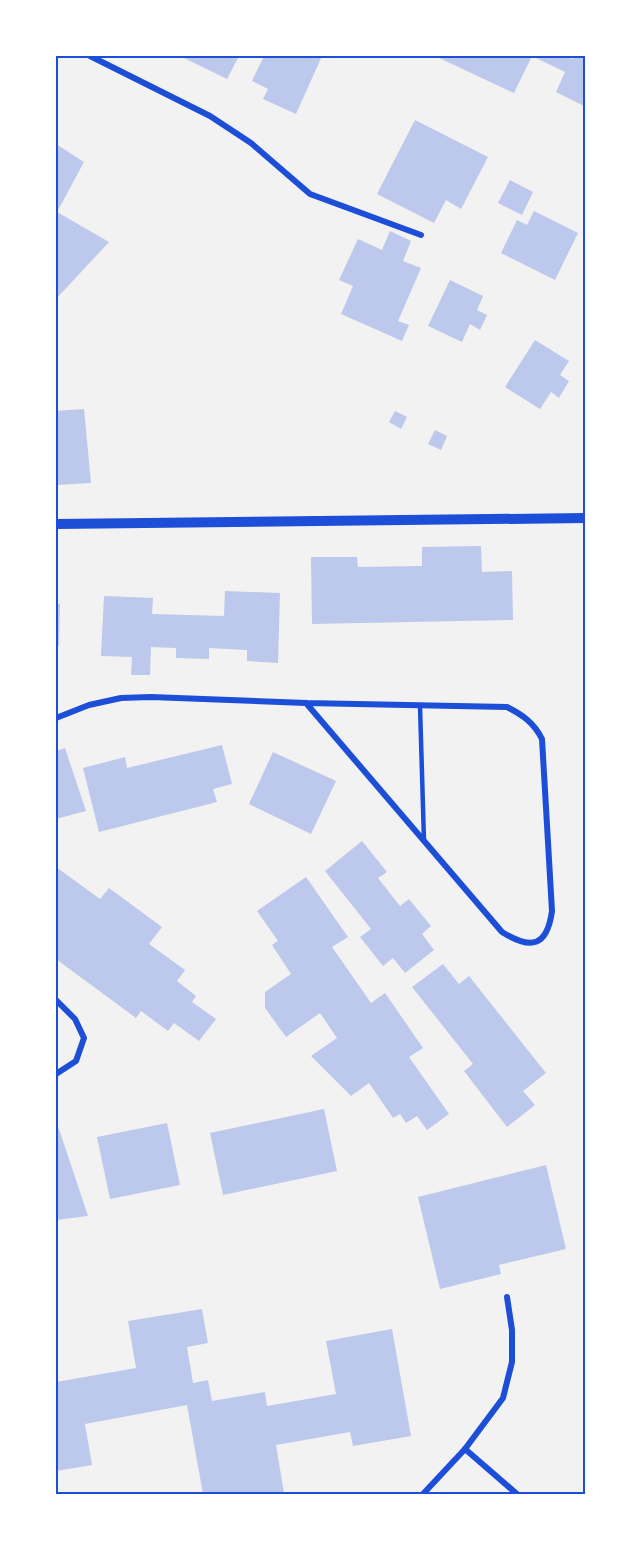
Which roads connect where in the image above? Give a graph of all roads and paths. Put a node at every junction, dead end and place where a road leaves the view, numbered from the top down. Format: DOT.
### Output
graph roads {
  1 [pos="90,56"];
  2 [pos="421,235"];
  3 [pos="585,518"];
  4 [pos="56,524"];
  5 [pos="306,703"];
  6 [pos="420,706"];
  7 [pos="56,718"];
  8 [pos="424,843"];
  9 [pos="56,1000"];
  10 [pos="56,1074"];
  11 [pos="507,1297"];
  12 [pos="465,1449"];
  13 [pos="423,1494"];
  14 [pos="517,1494"];
  1 -- 2 [label="street"];
  3 -- 4 [label="street"];
  5 -- 6 [label="street"];
  5 -- 7 [label="street"];
  5 -- 8 [label="street"];
  6 -- 8 [label="lane"];
  6 -- 8 [label="street"];
  9 -- 10 [label="street"];
  11 -- 12 [label="street"];
  12 -- 13 [label="street"];
  12 -- 14 [label="street"];
}
